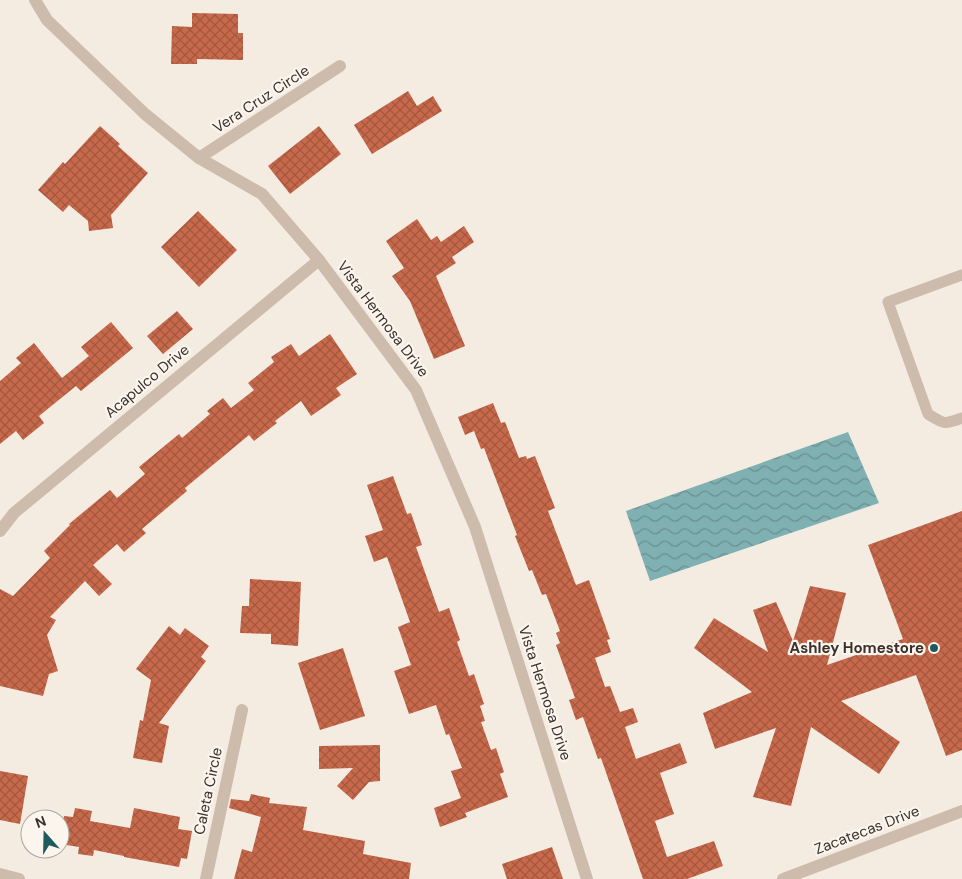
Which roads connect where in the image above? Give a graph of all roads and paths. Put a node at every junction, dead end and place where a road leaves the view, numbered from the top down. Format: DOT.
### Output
graph roads {
  1 [pos="35,0"];
  2 [pos="340,66"];
  3 [pos="199,158"];
  4 [pos="319,260"];
  5 [pos="962,275"];
  6 [pos="962,418"];
  7 [pos="0,531"];
  8 [pos="242,710"];
  9 [pos="962,811"];
  10 [pos="0,874"];
  11 [pos="19,879"];
  12 [pos="206,879"];
  13 [pos="587,879"];
  14 [pos="783,879"];
  1 -- 3 [label="street, Vista Hermosa Drive"];
  2 -- 3 [label="street, Vera Cruz Circle"];
  3 -- 4 [label="street, Vista Hermosa Drive"];
  4 -- 7 [label="street, Acapulco Drive"];
  4 -- 13 [label="street, Vista Hermosa Drive"];
  5 -- 6 [label="lane"];
  8 -- 12 [label="street, Caleta Circle"];
  9 -- 14 [label="street, Zacatecas Drive"];
  10 -- 11 [label="street"];
}
